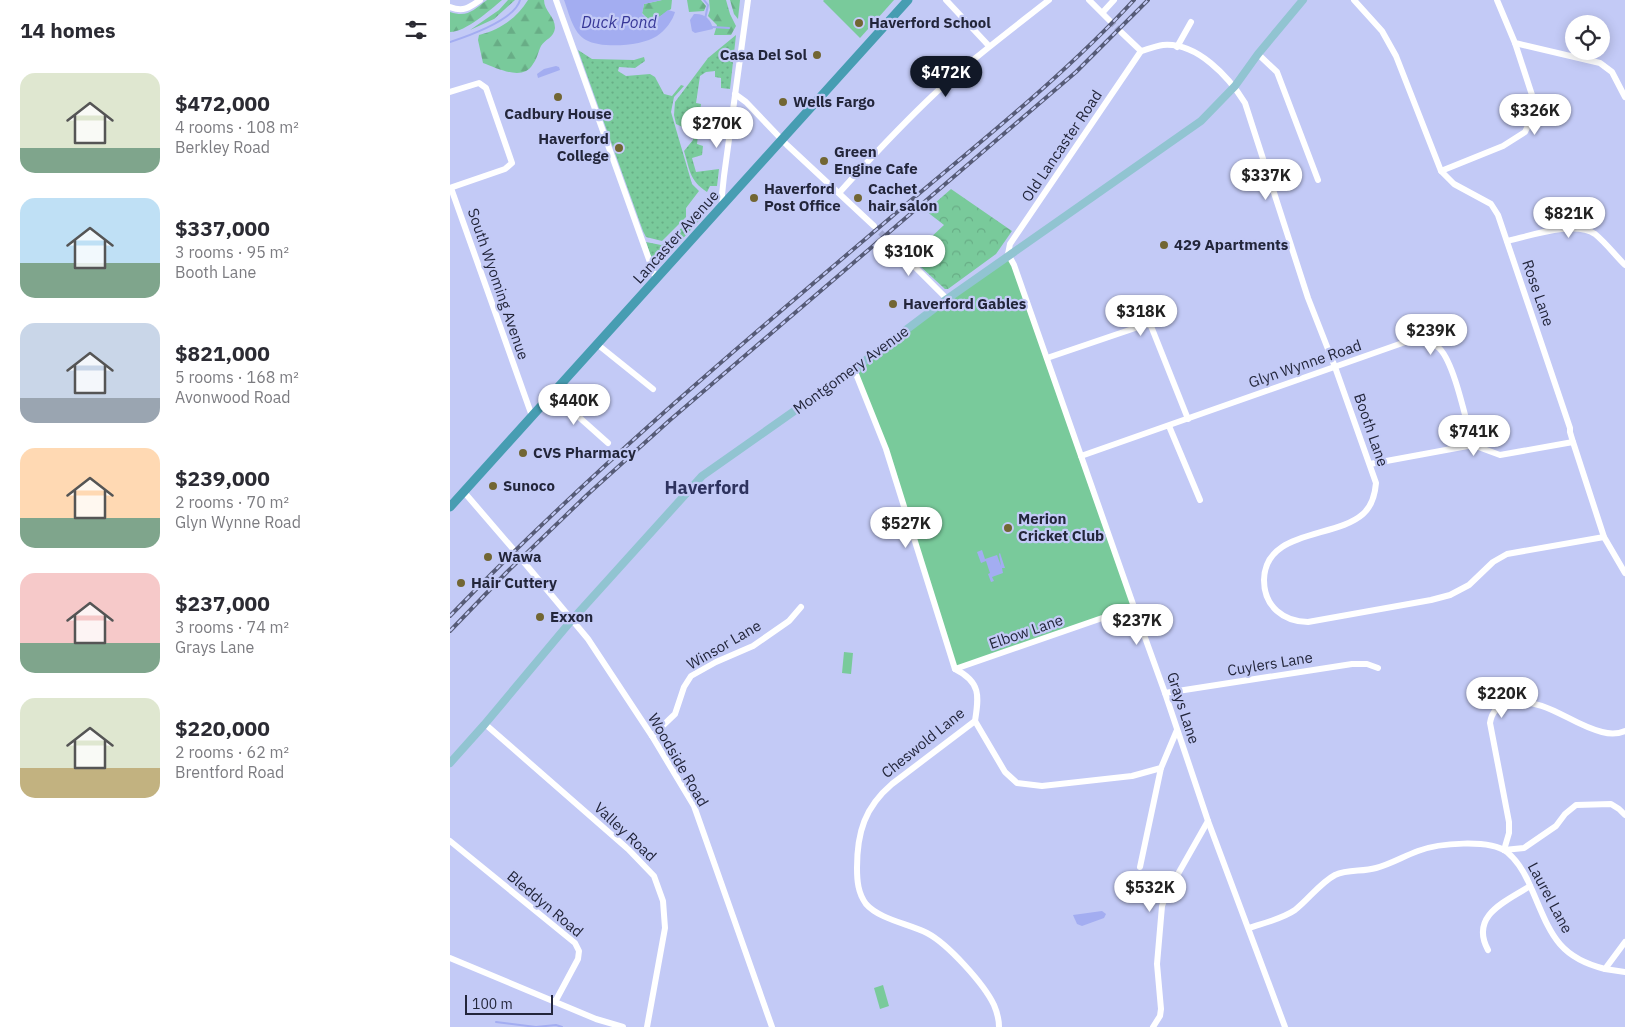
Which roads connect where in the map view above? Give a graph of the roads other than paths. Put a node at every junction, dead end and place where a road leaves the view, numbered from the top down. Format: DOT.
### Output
graph roads {
  1 [pos="480,0"];
  2 [pos="556,0"];
  3 [pos="748,0"];
  4 [pos="908,0"];
  5 [pos="946,0"];
  6 [pos="1049,0"];
  7 [pos="1089,0"];
  8 [pos="1114,0"];
  9 [pos="1303,0"];
  10 [pos="1354,0"];
  11 [pos="1497,0"];
  12 [pos="450,7"];
  13 [pos="1103,12"];
  14 [pos="1110,21"];
  15 [pos="1191,22"];
  16 [pos="1121,32"];
  17 [pos="1515,43"];
  18 [pos="989,46"];
  19 [pos="1177,47"];
  20 [pos="1141,52"];
  21 [pos="1258,54"];
  22 [pos="1235,86"];
  23 [pos="450,92"];
  24 [pos="735,94"];
  25 [pos="1625,97"];
  26 [pos="782,140"];
  27 [pos="1441,171"];
  28 [pos="1318,180"];
  29 [pos="452,188"];
  30 [pos="839,193"];
  31 [pos="723,205"];
  32 [pos="874,226"];
  33 [pos="887,240"];
  34 [pos="1507,241"];
  35 [pos="1009,256"];
  36 [pos="1625,265"];
  37 [pos="656,279"];
  38 [pos="947,299"];
  39 [pos="597,344"];
  40 [pos="1047,358"];
  41 [pos="1335,367"];
  42 [pos="854,369"];
  43 [pos="653,389"];
  44 [pos="552,394"];
  45 [pos="532,416"];
  46 [pos="1188,419"];
  47 [pos="1168,426"];
  48 [pos="1572,442"];
  49 [pos="608,443"];
  50 [pos="1473,445"];
  51 [pos="1081,456"];
  52 [pos="1370,464"];
  53 [pos="464,492"];
  54 [pos="1200,500"];
  55 [pos="450,507"];
  56 [pos="1604,537"];
  57 [pos="512,549"];
  58 [pos="523,561"];
  59 [pos="1625,573"];
  60 [pos="801,607"];
  61 [pos="1134,608"];
  62 [pos="571,621"];
  63 [pos="1378,668"];
  64 [pos="955,669"];
  65 [pos="1166,693"];
  66 [pos="975,721"];
  67 [pos="485,724"];
  68 [pos="1176,730"];
  69 [pos="1625,731"];
  70 [pos="652,736"];
  71 [pos="450,763"];
  72 [pos="1161,768"];
  73 [pos="1625,815"];
  74 [pos="1208,821"];
  75 [pos="450,841"];
  76 [pos="1504,850"];
  77 [pos="1140,867"];
  78 [pos="1530,886"];
  79 [pos="1249,928"];
  80 [pos="1625,942"];
  81 [pos="1488,950"];
  82 [pos="450,958"];
  83 [pos="1605,969"];
  84 [pos="1625,972"];
  85 [pos="555,1002"];
  86 [pos="624,1027"];
  87 [pos="647,1027"];
  88 [pos="772,1027"];
  89 [pos="999,1027"];
  90 [pos="1153,1027"];
  91 [pos="1284,1027"];
  1 -- 12 [label="street"];
  2 -- 37 [label="street"];
  3 -- 24 [label="street"];
  4 -- 26 [label="highway, Lancaster Avenue"];
  5 -- 18 [label="street"];
  6 -- 18 [label="street"];
  7 -- 13 [label="street"];
  8 -- 13 [label="street"];
  9 -- 21 [label="main road, Montgomery Avenue"];
  10 -- 27 [label="street, Rose Lane"];
  11 -- 17 [label="street"];
  13 -- 14 [label="street"];
  15 -- 19 [label="street"];
  16 -- 20 [label="street"];
  17 -- 25 [label="street"];
  17 -- 27 [label="street"];
  18 -- 30 [label="street"];
  19 -- 20 [label="street, Booth Lane"];
  19 -- 22 [label="street, Booth Lane"];
  20 -- 35 [label="street, Old Lancaster Road"];
  21 -- 22 [label="main road, Montgomery Avenue"];
  21 -- 28 [label="street"];
  22 -- 35 [label="main road, Montgomery Avenue"];
  22 -- 41 [label="street, Booth Lane"];
  23 -- 29 [label="street"];
  24 -- 26 [label="street"];
  24 -- 31 [label="street"];
  26 -- 30 [label="street"];
  26 -- 31 [label="highway, Lancaster Avenue"];
  27 -- 34 [label="street, Rose Lane"];
  29 -- 45 [label="street, South Wyoming Avenue"];
  30 -- 32 [label="street"];
  31 -- 37 [label="highway, Lancaster Avenue"];
  33 -- 38 [label="street"];
  34 -- 36 [label="street"];
  34 -- 48 [label="street, Rose Lane"];
  35 -- 38 [label="main road, Montgomery Avenue"];
  35 -- 40 [label="street, Grays Lane"];
  37 -- 39 [label="highway, Lancaster Avenue"];
  38 -- 42 [label="main road, Montgomery Avenue"];
  39 -- 43 [label="street"];
  39 -- 44 [label="highway, Lancaster Avenue"];
  40 -- 46 [label="street"];
  40 -- 51 [label="street, Grays Lane"];
  41 -- 46 [label="street, Glyn Wynne Road"];
  41 -- 50 [label="street, Glyn Wynne Road"];
  41 -- 52 [label="street, Booth Lane"];
  42 -- 62 [label="main road, Montgomery Avenue"];
  42 -- 64 [label="street"];
  44 -- 45 [label="highway, Lancaster Avenue"];
  44 -- 49 [label="street"];
  45 -- 53 [label="highway, Lancaster Avenue"];
  46 -- 47 [label="street, Glyn Wynne Road"];
  47 -- 51 [label="street, Glyn Wynne Road"];
  47 -- 54 [label="street"];
  48 -- 50 [label="street"];
  48 -- 56 [label="street, Rose Lane"];
  50 -- 52 [label="street"];
  51 -- 61 [label="street, Grays Lane"];
  52 -- 56 [label="street, Booth Lane"];
  53 -- 55 [label="highway, Lancaster Avenue"];
  53 -- 57 [label="street"];
  56 -- 59 [label="street, Rose Lane"];
  58 -- 62 [label="street, Woodside Road"];
  60 -- 70 [label="street, Winsor Lane"];
  61 -- 64 [label="street, Elbow Lane"];
  61 -- 65 [label="street, Grays Lane"];
  62 -- 67 [label="main road, Montgomery Avenue"];
  62 -- 70 [label="street, Woodside Road"];
  63 -- 65 [label="street, Cuylers Lane"];
  64 -- 66 [label="street, Cheswold Lane"];
  65 -- 68 [label="street, Grays Lane"];
  66 -- 72 [label="street"];
  66 -- 89 [label="street, Cheswold Lane"];
  67 -- 71 [label="main road, Montgomery Avenue"];
  67 -- 87 [label="street, Valley Road"];
  68 -- 72 [label="street"];
  68 -- 74 [label="street, Grays Lane"];
  69 -- 76 [label="street"];
  70 -- 88 [label="street, Woodside Road"];
  72 -- 77 [label="street"];
  73 -- 76 [label="street"];
  74 -- 79 [label="street, Grays Lane"];
  74 -- 90 [label="street"];
  75 -- 85 [label="street, Bleddyn Road"];
  76 -- 78 [label="street, Laurel Lane"];
  76 -- 79 [label="street"];
  78 -- 81 [label="street"];
  78 -- 83 [label="street, Laurel Lane"];
  79 -- 91 [label="street, Grays Lane"];
  80 -- 83 [label="street"];
  82 -- 85 [label="street"];
  83 -- 84 [label="street, Laurel Lane"];
  85 -- 86 [label="street"];
}
